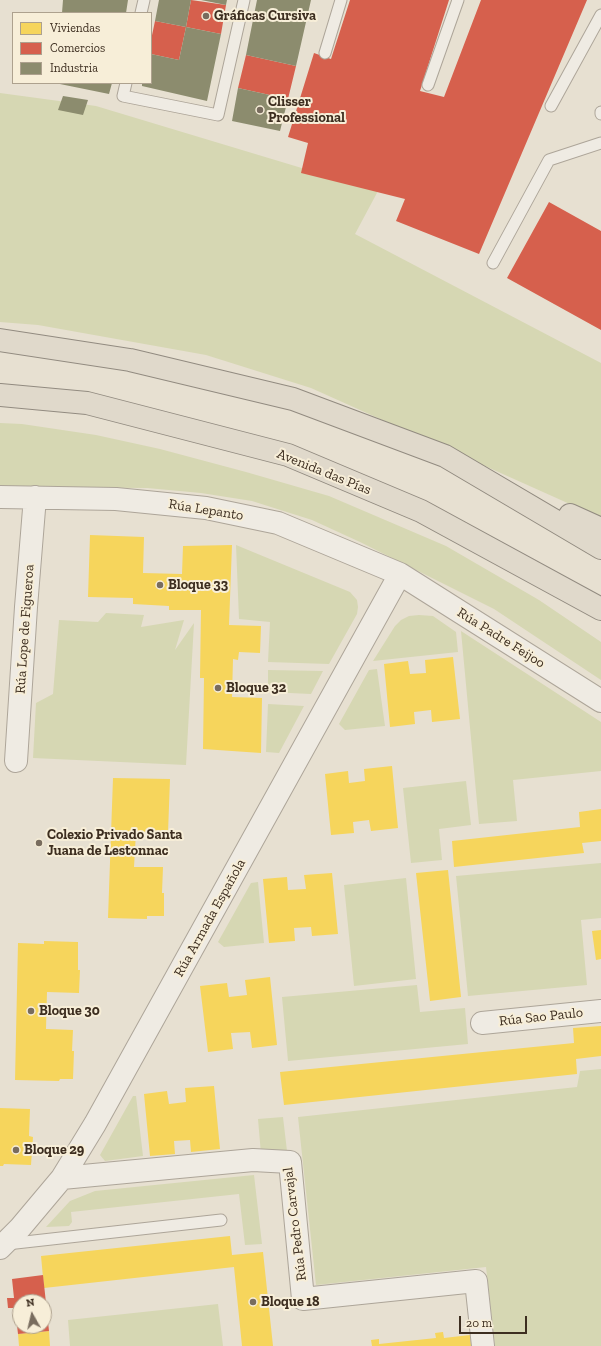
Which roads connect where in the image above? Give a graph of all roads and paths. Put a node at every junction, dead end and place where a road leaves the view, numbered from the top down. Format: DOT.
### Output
graph roads {
  1 [pos="144,0"];
  2 [pos="244,0"];
  3 [pos="341,0"];
  4 [pos="458,0"];
  5 [pos="141,12"];
  6 [pos="601,14"];
  7 [pos="325,53"];
  8 [pos="126,84"];
  9 [pos="428,85"];
  10 [pos="551,106"];
  11 [pos="601,143"];
  12 [pos="493,263"];
  13 [pos="0,340"];
  14 [pos="0,395"];
  15 [pos="445,456"];
  16 [pos="0,496"];
  17 [pos="35,497"];
  18 [pos="601,529"];
  19 [pos="601,548"];
  20 [pos="400,574"];
  21 [pos="601,609"];
  22 [pos="601,701"];
  23 [pos="16,761"];
  24 [pos="601,1011"];
  25 [pos="482,1023"];
  26 [pos="62,1178"];
  27 [pos="221,1220"];
  28 [pos="2,1246"];
  29 [pos="483,1346"];
  1 -- 5 [label="lane"];
  2 -- 8 [label="lane"];
  3 -- 7 [label="lane"];
  4 -- 9 [label="lane"];
  6 -- 10 [label="lane"];
  11 -- 12 [label="lane"];
  13 -- 15 [label="highway"];
  14 -- 21 [label="highway, Avenida das Pías"];
  15 -- 18 [label="highway"];
  15 -- 19 [label="highway"];
  16 -- 17 [label="street, Rúa Lepanto"];
  17 -- 20 [label="street, Rúa Lepanto"];
  17 -- 23 [label="street, Rúa Lope de Figueroa"];
  20 -- 22 [label="street, Rúa Padre Feijoo"];
  20 -- 26 [label="street, Rúa Armada Española"];
  24 -- 25 [label="street, Rúa Sao Paulo"];
  26 -- 28 [label="street, Rúa Armada Española"];
  26 -- 29 [label="street, Rúa Pedro Carvajal"];
  27 -- 28 [label="lane"];
}
